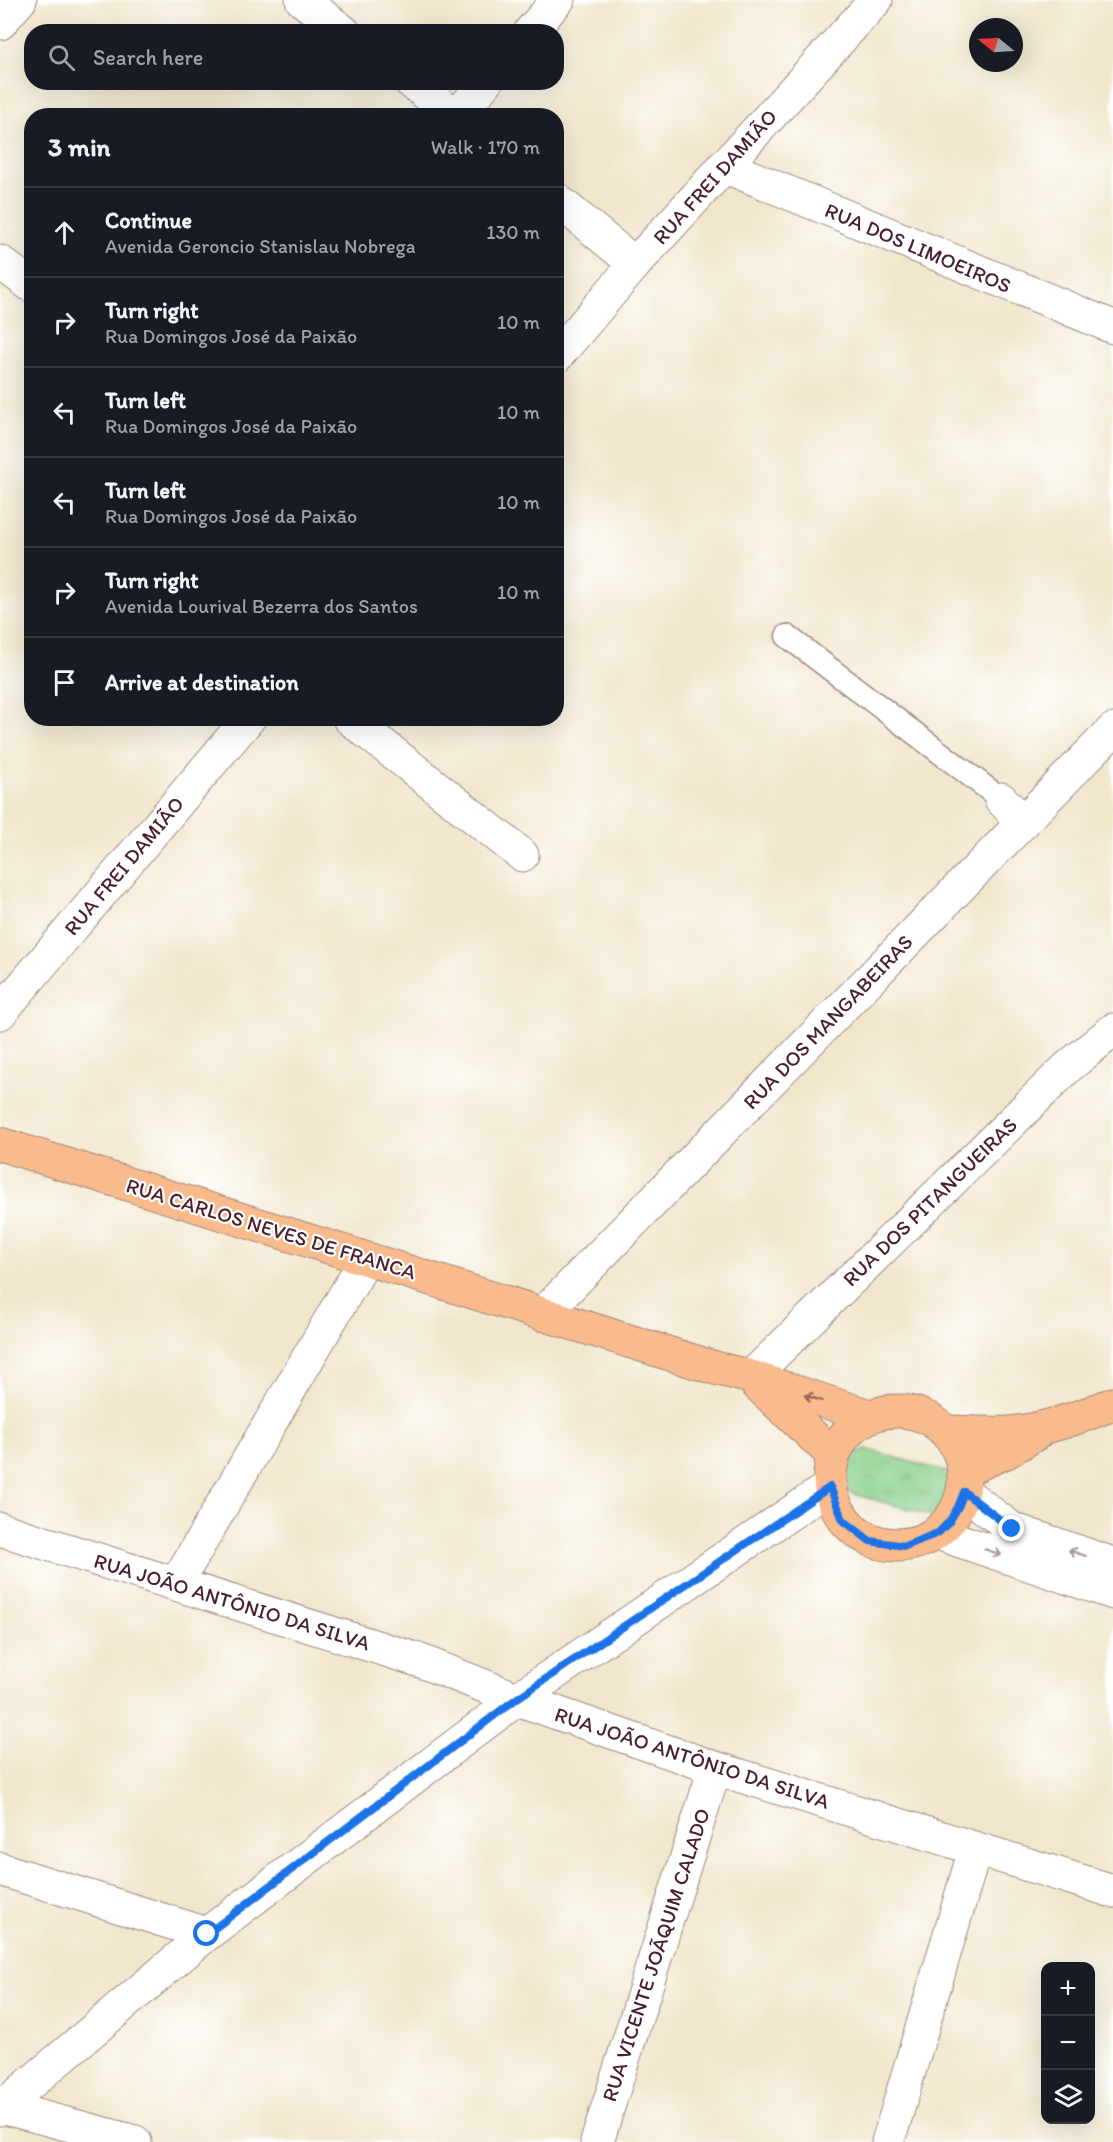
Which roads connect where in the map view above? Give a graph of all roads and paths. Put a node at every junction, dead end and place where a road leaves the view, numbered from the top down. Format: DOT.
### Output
graph roads {
  1 [pos="20,0"];
  2 [pos="302,0"];
  3 [pos="558,0"];
  4 [pos="876,0"];
  5 [pos="0,23"];
  6 [pos="334,24"];
  7 [pos="537,24"];
  8 [pos="422,90"];
  9 [pos="479,90"];
  10 [pos="445,108"];
  11 [pos="463,108"];
  12 [pos="724,166"];
  13 [pos="564,206"];
  14 [pos="0,261"];
  15 [pos="635,264"];
  16 [pos="24,280"];
  17 [pos="1113,327"];
  18 [pos="564,348"];
  19 [pos="787,636"];
  20 [pos="242,726"];
  21 [pos="360,726"];
  22 [pos="1113,730"];
  23 [pos="1001,799"];
  24 [pos="1023,823"];
  25 [pos="522,855"];
  26 [pos="0,1013"];
  27 [pos="1113,1030"];
  28 [pos="0,1144"];
  29 [pos="366,1259"];
  30 [pos="543,1314"];
  31 [pos="751,1377"];
  32 [pos="1113,1404"];
  33 [pos="869,1416"];
  34 [pos="1049,1426"];
  35 [pos="947,1432"];
  36 [pos="833,1455"];
  37 [pos="964,1481"];
  38 [pos="830,1487"];
  39 [pos="0,1528"];
  40 [pos="938,1533"];
  41 [pos="1113,1564"];
  42 [pos="176,1584"];
  43 [pos="1113,1593"];
  44 [pos="516,1699"];
  45 [pos="715,1768"];
  46 [pos="975,1850"];
  47 [pos="0,1869"];
  48 [pos="1113,1891"];
  49 [pos="207,1934"];
  50 [pos="1,2108"];
  51 [pos="135,2142"];
  52 [pos="597,2142"];
  53 [pos="888,2142"];
  1 -- 5 [label="street"];
  2 -- 6 [label="street"];
  3 -- 7 [label="street"];
  4 -- 12 [label="street, RUA FREI DAMIÃO"];
  8 -- 10 [label="street"];
  9 -- 11 [label="street"];
  12 -- 15 [label="street, RUA FREI DAMIÃO"];
  12 -- 17 [label="street, RUA DOS LIMOEIROS"];
  13 -- 15 [label="street"];
  14 -- 16 [label="street"];
  15 -- 18 [label="street, RUA FREI DAMIÃO"];
  19 -- 23 [label="lane"];
  20 -- 26 [label="street, RUA FREI DAMIÃO"];
  21 -- 25 [label="street"];
  22 -- 24 [label="street, RUA DOS MANGABEIRAS"];
  23 -- 24 [label="street"];
  24 -- 30 [label="street, RUA DOS MANGABEIRAS"];
  27 -- 31 [label="street, RUA DOS PITANGUEIRAS"];
  28 -- 29 [label="main road, RUA CARLOS NEVES DE FRANCA"];
  29 -- 30 [label="main road, RUA CARLOS NEVES DE FRANCA"];
  29 -- 42 [label="street"];
  30 -- 31 [label="main road, RUA CARLOS NEVES DE FRANCA"];
  33 -- 31 [label="main road, RUA CARLOS NEVES DE FRANCA, one-way"];
  31 -- 36 [label="main road"];
  32 -- 34 [label="main road"];
  33 -- 35 [label="main road"];
  33 -- 36 [label="main road"];
  34 -- 35 [label="main road"];
  34 -- 37 [label="main road"];
  35 -- 37 [label="main road"];
  36 -- 38 [label="main road"];
  37 -- 40 [label="main road"];
  41 -- 37 [label="street, one-way"];
  38 -- 40 [label="main road"];
  38 -- 44 [label="street"];
  39 -- 42 [label="street, RUA JOÃO ANTÔNIO DA SILVA"];
  40 -- 43 [label="street, one-way"];
  42 -- 44 [label="street, RUA JOÃO ANTÔNIO DA SILVA"];
  44 -- 45 [label="street, RUA JOÃO ANTÔNIO DA SILVA"];
  44 -- 49 [label="street"];
  45 -- 46 [label="street, RUA JOÃO ANTÔNIO DA SILVA"];
  45 -- 52 [label="street, RUA VICENTE JOÃQUIM CALADO"];
  46 -- 48 [label="street, RUA JOÃO ANTÔNIO DA SILVA"];
  46 -- 53 [label="street"];
  47 -- 49 [label="street"];
  49 -- 50 [label="street"];
  50 -- 51 [label="street"];
}
